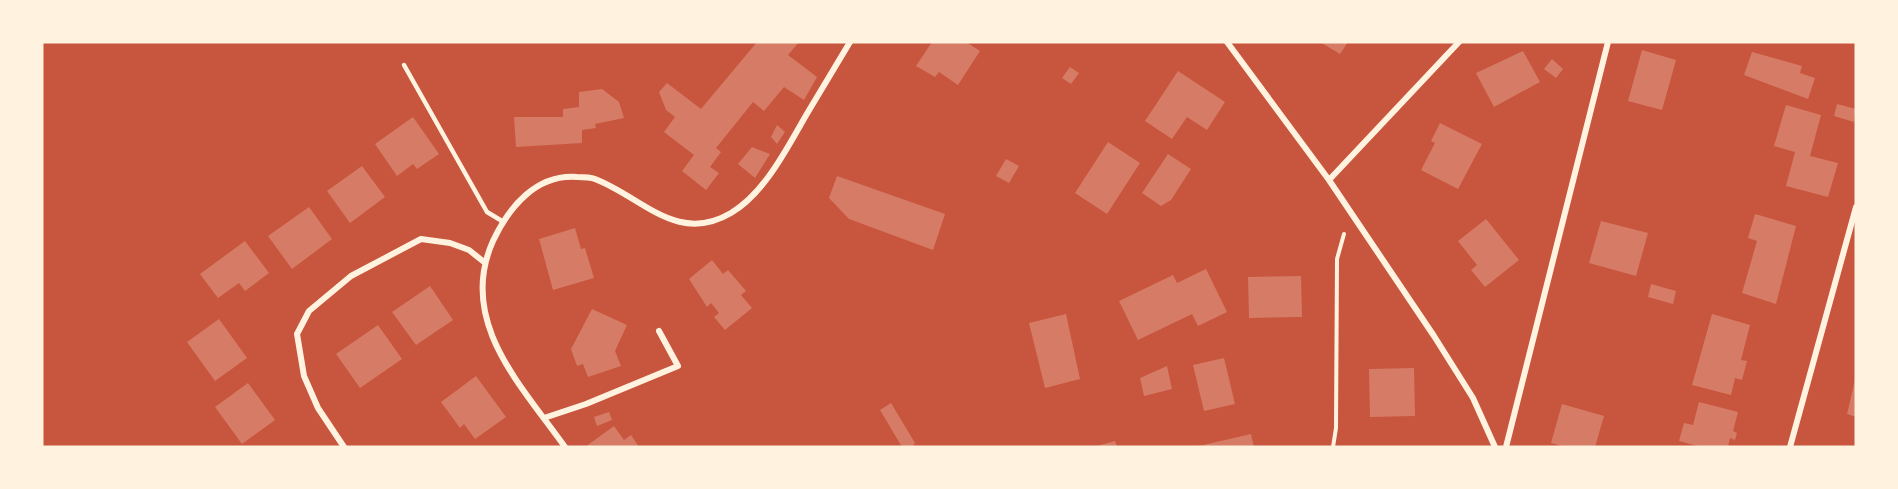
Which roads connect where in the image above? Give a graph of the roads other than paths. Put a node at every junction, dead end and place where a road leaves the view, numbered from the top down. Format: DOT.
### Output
graph roads {
  1 [pos="850,42"];
  2 [pos="1227,42"];
  3 [pos="1459,42"];
  4 [pos="1608,42"];
  5 [pos="404,65"];
  6 [pos="1329,180"];
  7 [pos="1856,207"];
  8 [pos="502,221"];
  9 [pos="484,262"];
  10 [pos="659,331"];
  11 [pos="544,418"];
  12 [pos="344,447"];
  13 [pos="565,447"];
  14 [pos="1495,447"];
  15 [pos="1506,447"];
  16 [pos="1790,447"];
  1 -- 8 [label="street"];
  2 -- 6 [label="street"];
  3 -- 6 [label="street"];
  4 -- 15 [label="street"];
  5 -- 8 [label="lane"];
  6 -- 14 [label="street"];
  7 -- 16 [label="street"];
  8 -- 9 [label="street"];
  9 -- 11 [label="street"];
  9 -- 12 [label="street"];
  10 -- 11 [label="street"];
  11 -- 13 [label="street"];
}
